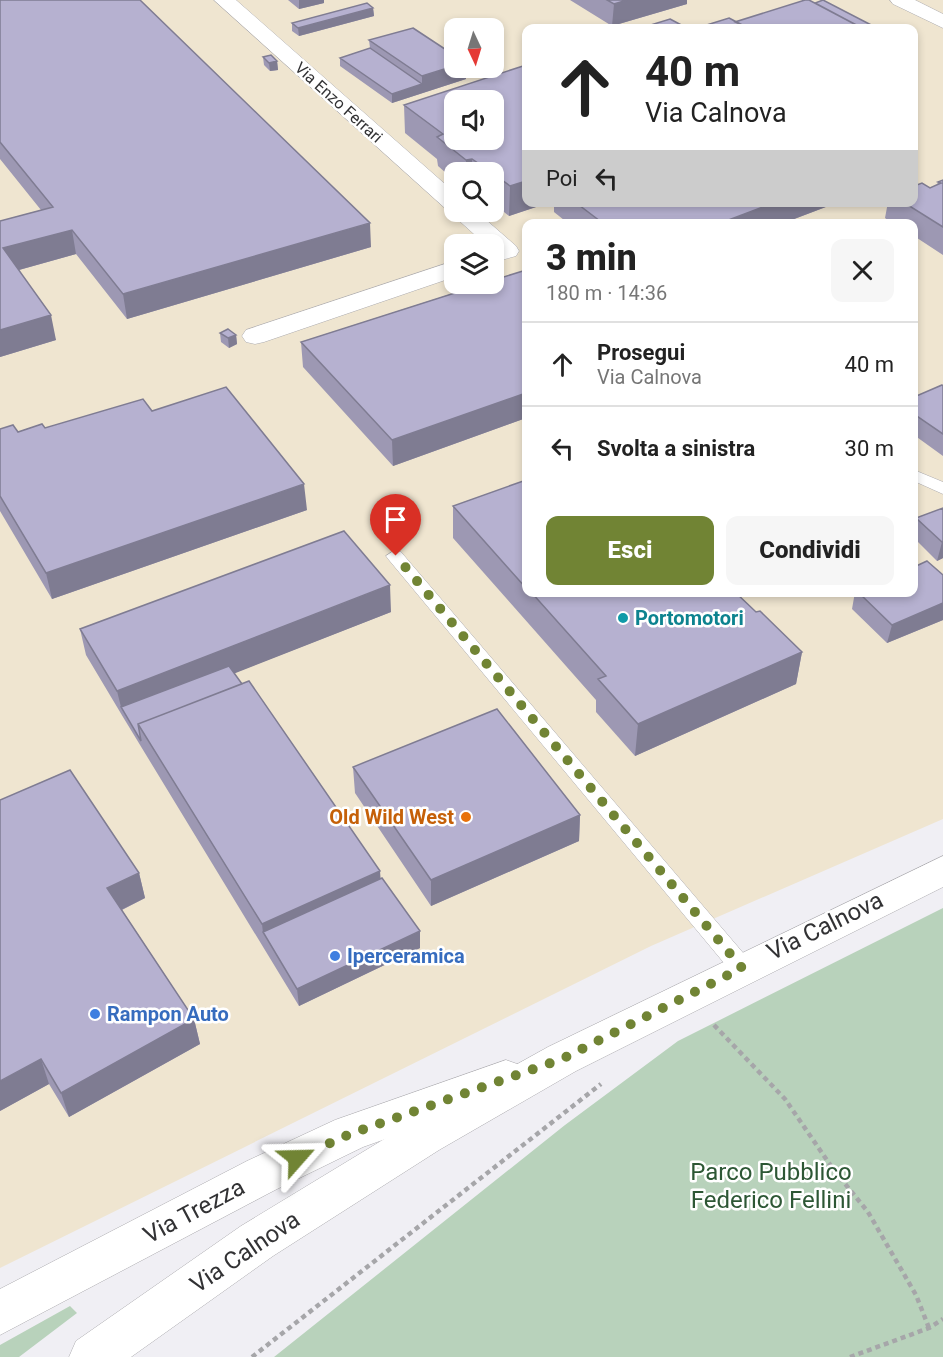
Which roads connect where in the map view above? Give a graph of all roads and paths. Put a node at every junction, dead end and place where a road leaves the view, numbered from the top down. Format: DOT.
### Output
graph roads {
  1 [pos="224,0"];
  2 [pos="900,0"];
  3 [pos="943,22"];
  4 [pos="444,195"];
  5 [pos="474,222"];
  6 [pos="488,234"];
  7 [pos="444,271"];
  8 [pos="255,336"];
  9 [pos="918,477"];
  10 [pos="943,489"];
  11 [pos="396,556"];
  12 [pos="943,870"];
  13 [pos="742,968"];
  14 [pos="713,1024"];
  15 [pos="562,1059"];
  16 [pos="607,1079"];
  17 [pos="0,1313"];
  18 [pos="943,1320"];
  19 [pos="929,1328"];
  20 [pos="92,1357"];
  21 [pos="252,1357"];
  22 [pos="850,1357"];
  1 -- 4 [label="street, Via Enzo Ferrari"];
  2 -- 3 [label="street"];
  5 -- 6 [label="street"];
  7 -- 8 [label="street"];
  9 -- 10 [label="lane"];
  11 -- 13 [label="lane"];
  12 -- 13 [label="street, Via Calnova"];
  13 -- 15 [label="street, Via Calnova"];
  14 -- 19 [label="path"];
  15 -- 17 [label="street, Via Trezza"];
  15 -- 20 [label="street, Via Calnova"];
  16 -- 21 [label="path"];
  18 -- 19 [label="path"];
  19 -- 22 [label="path"];
}
